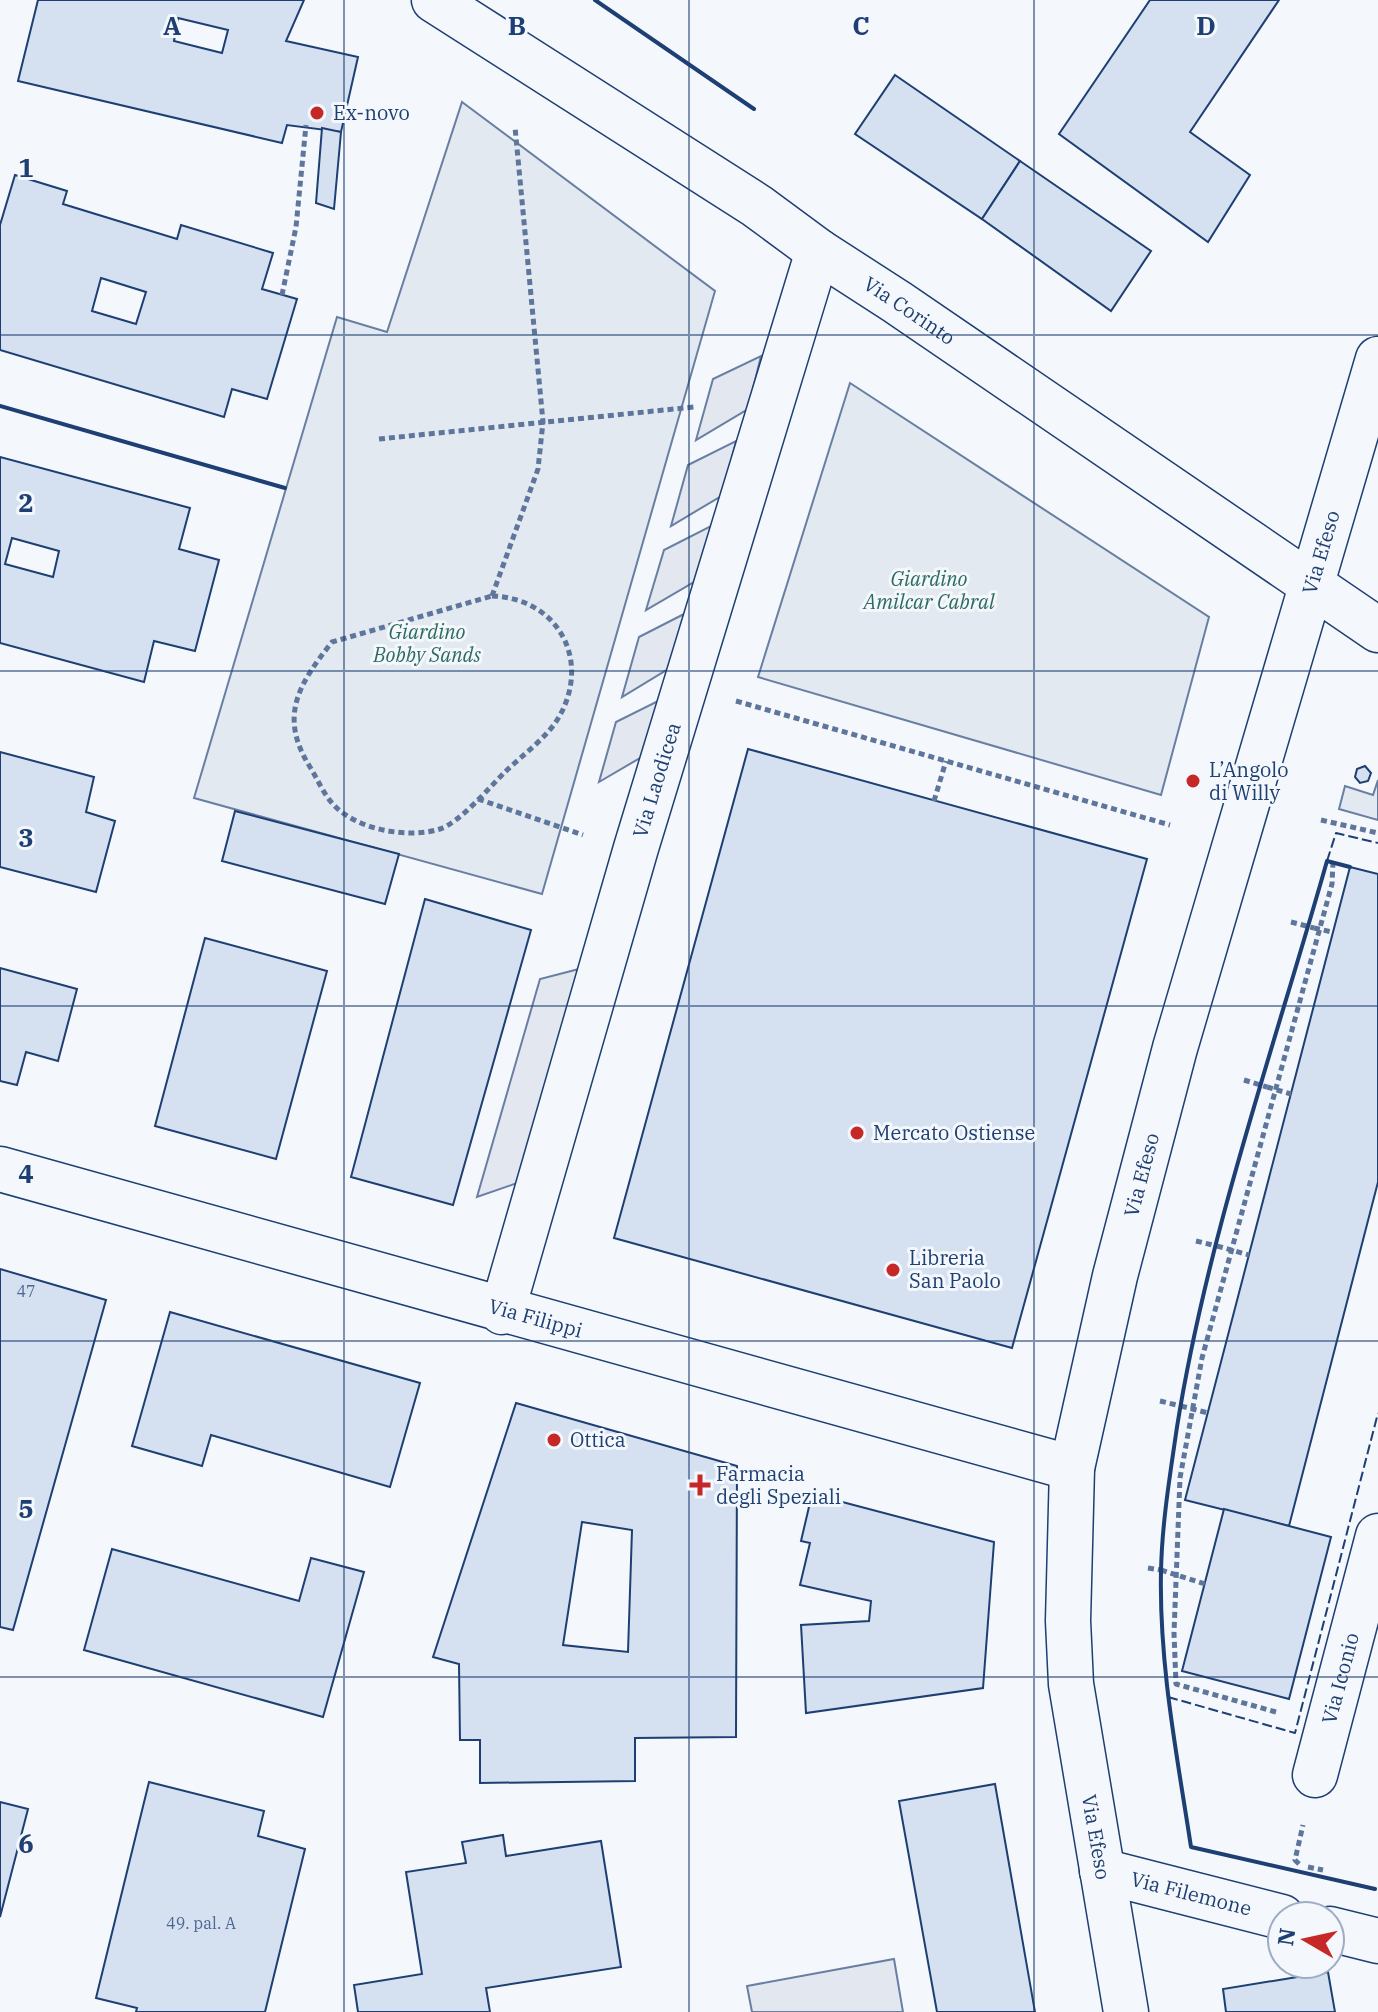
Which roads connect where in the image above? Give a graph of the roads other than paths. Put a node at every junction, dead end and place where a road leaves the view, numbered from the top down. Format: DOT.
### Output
graph roads {
  1 [pos="434,0"];
  2 [pos="818,251"];
  3 [pos="1378,359"];
  4 [pos="1362,480"];
  5 [pos="1311,585"];
  6 [pos="1378,630"];
  7 [pos="0,1169"];
  8 [pos="502,1312"];
  9 [pos="1072,1468"];
  10 [pos="1378,1536"];
  11 [pos="1315,1775"];
  12 [pos="1102,1871"];
  13 [pos="1266,1913"];
  14 [pos="1346,1933"];
  15 [pos="1378,1941"];
  16 [pos="1126,2012"];
  1 -- 2 [label="street, Via Corinto"];
  2 -- 5 [label="street, Via Corinto"];
  2 -- 8 [label="street, Via Laodicea"];
  3 -- 4 [label="street, Via Efeso"];
  4 -- 5 [label="street, Via Efeso"];
  5 -- 6 [label="street, Via Corinto"];
  5 -- 9 [label="street, Via Efeso"];
  7 -- 8 [label="street, Via Filippi"];
  8 -- 9 [label="street, Via Filippi"];
  9 -- 12 [label="street, Via Efeso"];
  10 -- 11 [label="street, Via Iconio"];
  12 -- 13 [label="street, Via Filemone"];
  12 -- 16 [label="street, Via Efeso"];
  14 -- 15 [label="street"];
}
